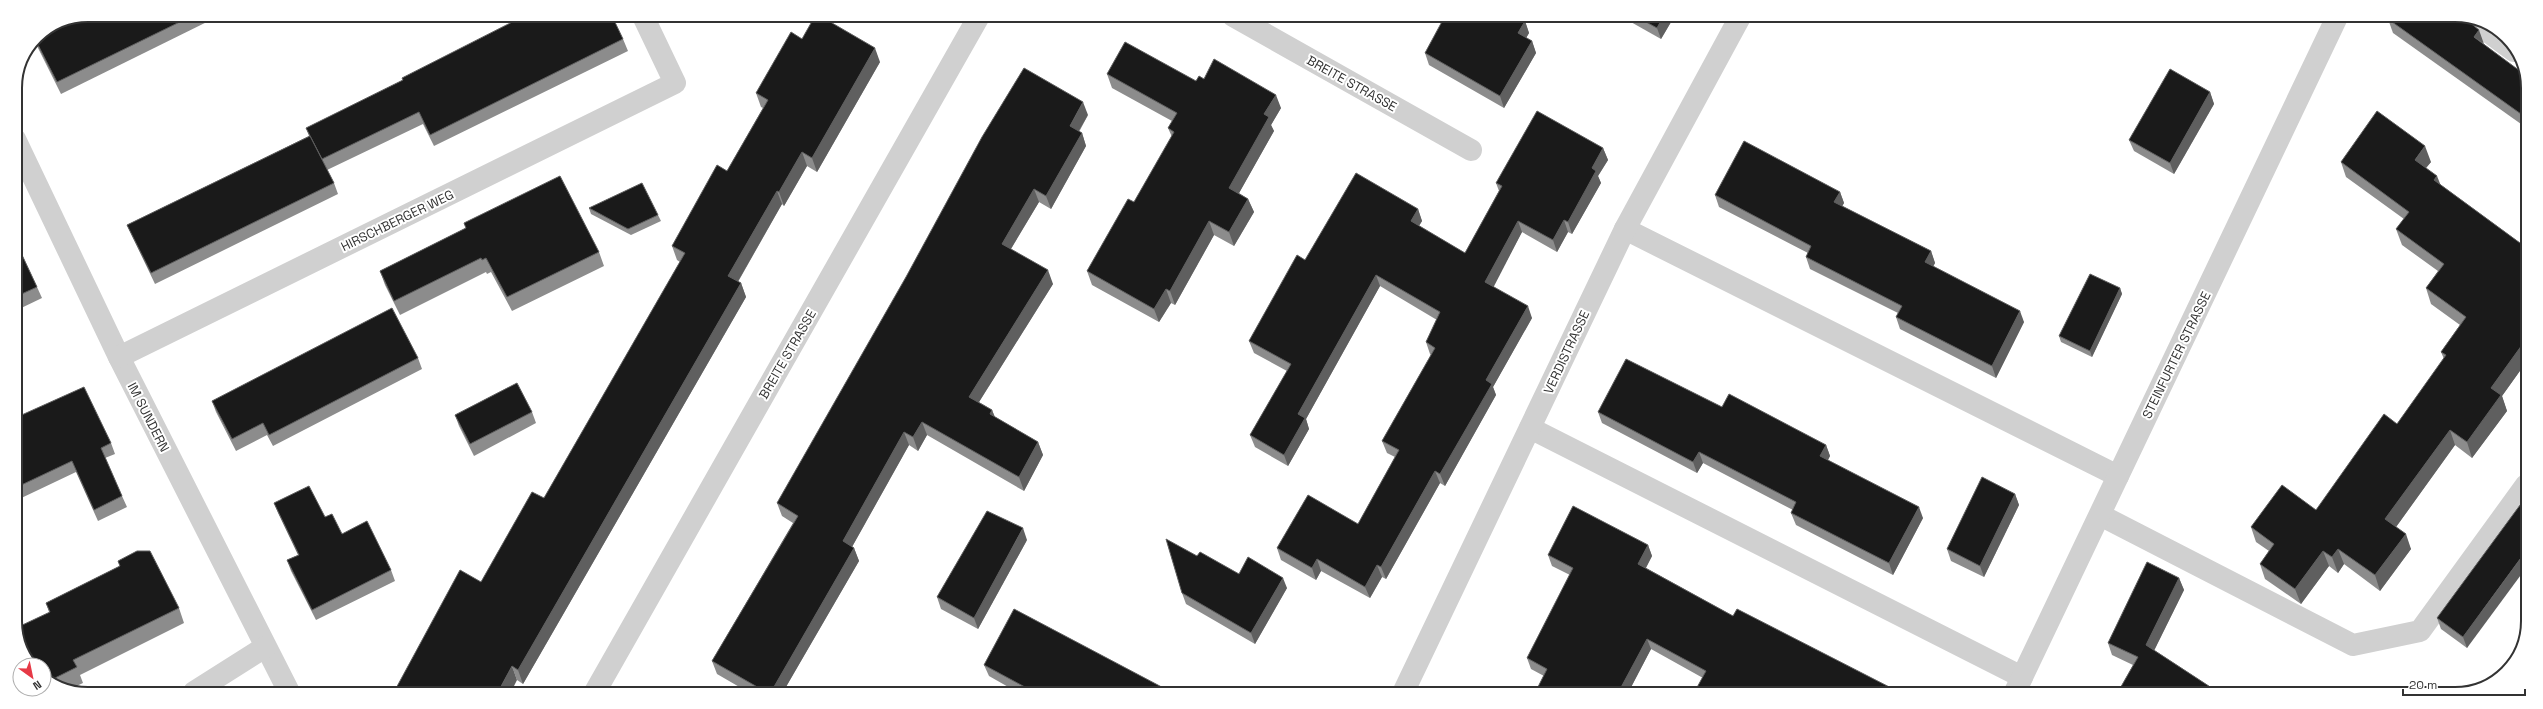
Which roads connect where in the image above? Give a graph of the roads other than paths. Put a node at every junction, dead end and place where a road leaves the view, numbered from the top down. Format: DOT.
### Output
graph roads {
  1 [pos="646,22"];
  2 [pos="976,22"];
  3 [pos="1244,22"];
  4 [pos="1737,22"];
  5 [pos="2335,22"];
  6 [pos="2486,30"];
  7 [pos="2499,40"];
  8 [pos="1471,150"];
  9 [pos="22,154"];
  10 [pos="1625,229"];
  11 [pos="119,357"];
  12 [pos="1530,428"];
  13 [pos="2118,476"];
  14 [pos="2521,492"];
  15 [pos="2100,515"];
  16 [pos="265,646"];
  17 [pos="2018,685"];
  18 [pos="202,687"];
  19 [pos="286,687"];
  20 [pos="598,687"];
  21 [pos="1406,687"];
  1 -- 11 [label="street, HIRSCHBERGER WEG"];
  2 -- 20 [label="street, BREITE STRASSE"];
  3 -- 8 [label="street, BREITE STRASSE"];
  4 -- 10 [label="street, VERDISTRASSE"];
  5 -- 13 [label="street, STEINFURTER STRASSE"];
  6 -- 7 [label="street"];
  9 -- 11 [label="street, IM SUNDERN"];
  10 -- 12 [label="street, VERDISTRASSE"];
  10 -- 13 [label="street"];
  11 -- 16 [label="street, IM SUNDERN"];
  12 -- 17 [label="street"];
  12 -- 21 [label="street, VERDISTRASSE"];
  13 -- 15 [label="street, STEINFURTER STRASSE"];
  14 -- 15 [label="street"];
  15 -- 17 [label="street, STEINFURTER STRASSE"];
  16 -- 18 [label="street"];
  16 -- 19 [label="street, IM SUNDERN"];
}
